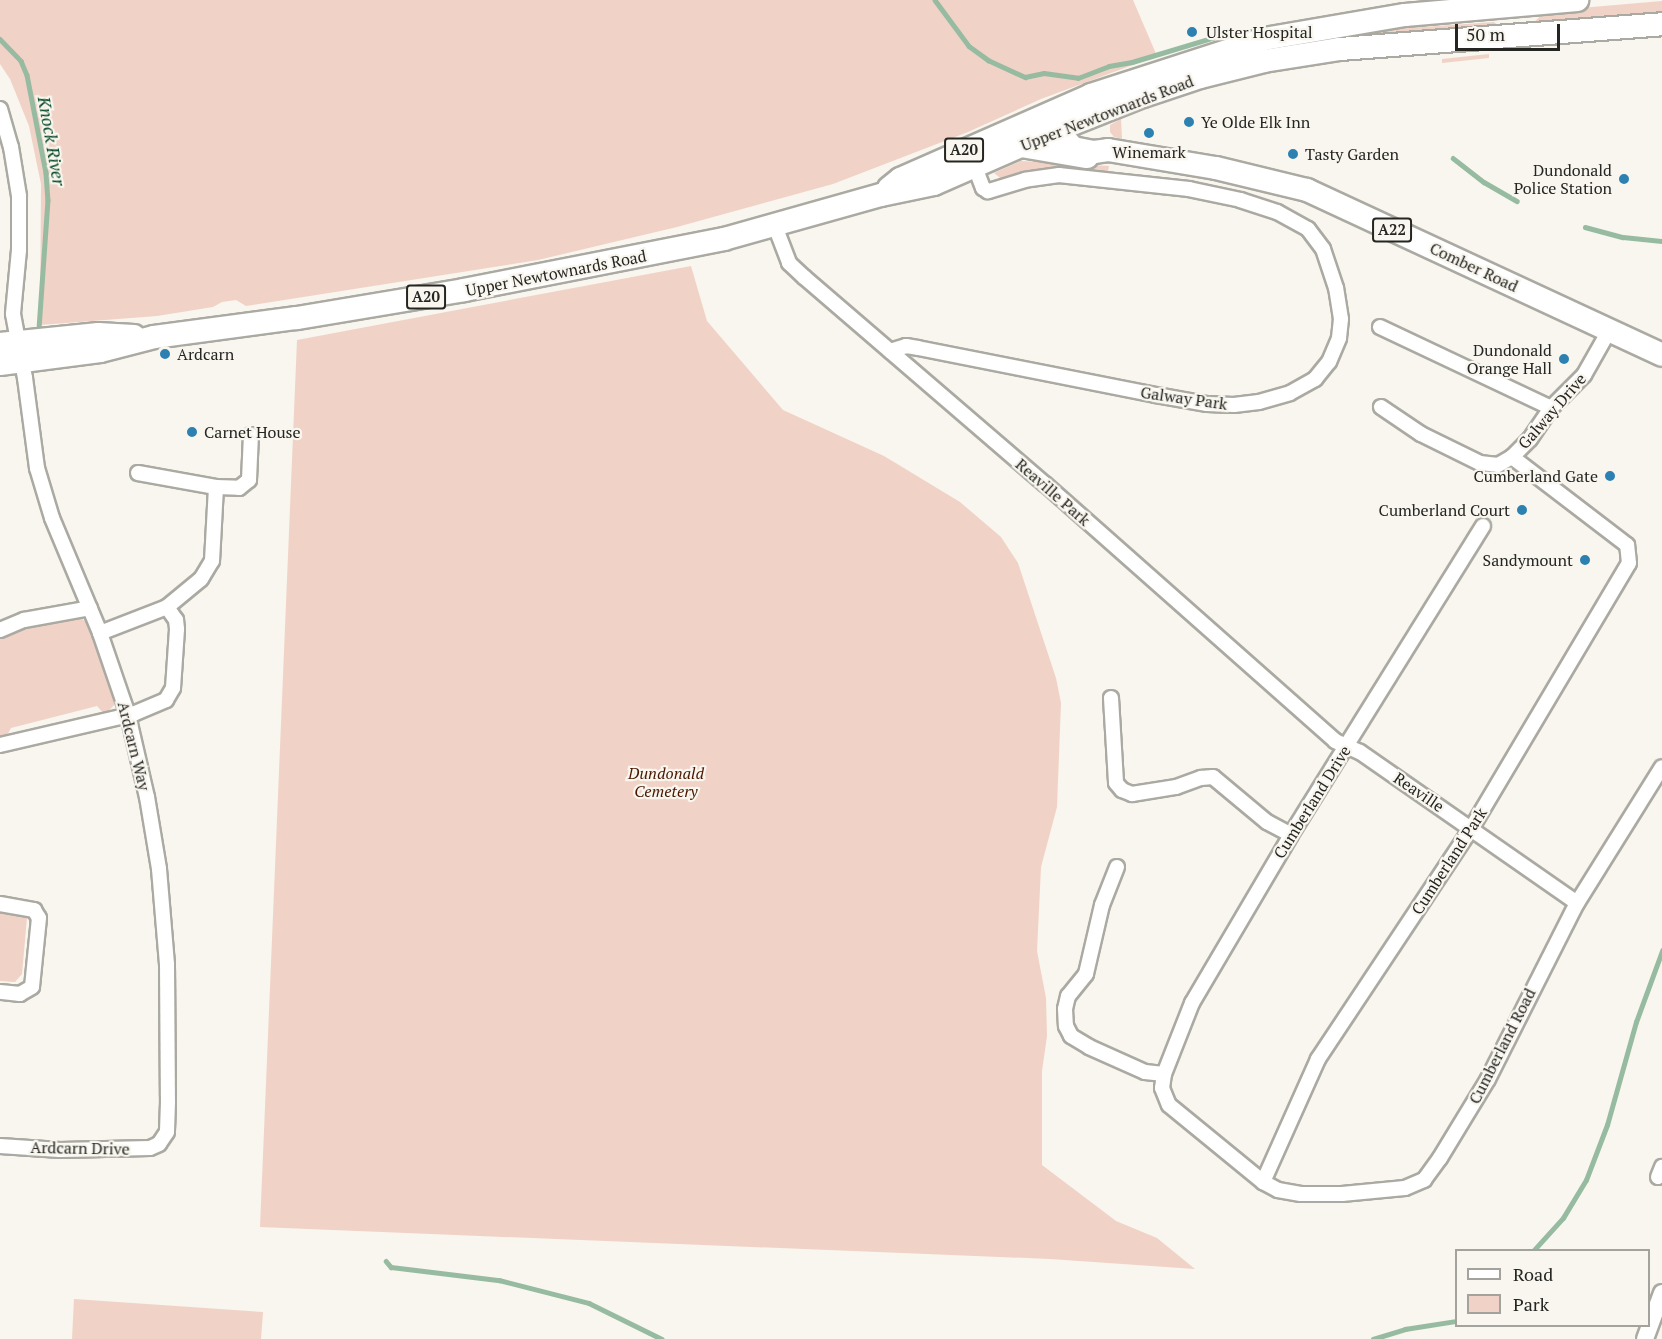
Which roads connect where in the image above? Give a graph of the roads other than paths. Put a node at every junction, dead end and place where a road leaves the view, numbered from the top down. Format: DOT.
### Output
graph roads {
  1 [pos="1577,0"];
  2 [pos="1662,24"];
  3 [pos="0,109"];
  4 [pos="1108,110"];
  5 [pos="1054,121"];
  6 [pos="1021,146"];
  7 [pos="1110,151"];
  8 [pos="975,167"];
  9 [pos="881,195"];
  10 [pos="775,226"];
  11 [pos="1380,327"];
  12 [pos="1610,329"];
  13 [pos="13,349"];
  14 [pos="890,351"];
  15 [pos="1661,354"];
  16 [pos="0,364"];
  17 [pos="1381,407"];
  18 [pos="1551,408"];
  19 [pos="251,435"];
  20 [pos="1512,457"];
  21 [pos="138,473"];
  22 [pos="216,488"];
  23 [pos="1483,526"];
  24 [pos="167,607"];
  25 [pos="90,608"];
  26 [pos="0,630"];
  27 [pos="99,633"];
  28 [pos="1111,698"];
  29 [pos="128,715"];
  30 [pos="0,745"];
  31 [pos="1347,746"];
  32 [pos="1662,767"];
  33 [pos="1471,829"];
  34 [pos="1291,835"];
  35 [pos="1117,867"];
  36 [pos="1577,903"];
  37 [pos="0,904"];
  38 [pos="0,992"];
  39 [pos="1163,1081"];
  40 [pos="159,1144"];
  41 [pos="0,1146"];
  42 [pos="1263,1182"];
  43 [pos="1662,1293"];
  44 [pos="1650,1325"];
  1 -- 5 [label="highway, Upper Newtownards Road / A20"];
  2 -- 4 [label="highway, Upper Newtownards Road / A20"];
  3 -- 13 [label="street, Ardcarn Way"];
  4 -- 5 [label="highway, Upper Newtownards Road / A20"];
  4 -- 7 [label="highway"];
  5 -- 6 [label="highway, Upper Newtownards Road / A20"];
  5 -- 7 [label="highway, Comber Road / A22"];
  5 -- 9 [label="highway, Upper Newtownards Road / A20"];
  6 -- 7 [label="highway, Comber Road / A22"];
  6 -- 8 [label="highway, Upper Newtownards Road / A20"];
  7 -- 12 [label="highway, Comber Road / A22"];
  8 -- 9 [label="highway, Upper Newtownards Road / A20"];
  8 -- 14 [label="street, Galway Park"];
  9 -- 10 [label="highway, Upper Newtownards Road / A20"];
  10 -- 13 [label="highway, Upper Newtownards Road / A20"];
  10 -- 14 [label="street, Reaville Park"];
  11 -- 18 [label="street"];
  12 -- 15 [label="highway, Comber Road / A22"];
  12 -- 18 [label="street, Galway Drive"];
  13 -- 16 [label="highway, Upper Newtownards Road / A20"];
  13 -- 25 [label="street, Ardcarn Way"];
  14 -- 31 [label="street, Reaville Park"];
  17 -- 20 [label="street, Galway Drive"];
  18 -- 20 [label="street, Galway Drive"];
  19 -- 22 [label="street"];
  20 -- 33 [label="street, Cumberland Park"];
  21 -- 22 [label="street"];
  22 -- 24 [label="street"];
  23 -- 31 [label="street, Cumberland Drive"];
  24 -- 27 [label="street"];
  24 -- 29 [label="street"];
  25 -- 26 [label="street"];
  25 -- 27 [label="street, Ardcarn Way"];
  27 -- 29 [label="street, Ardcarn Way"];
  28 -- 34 [label="street"];
  29 -- 30 [label="street"];
  29 -- 40 [label="street, Ardcarn Way"];
  31 -- 33 [label="street, Reaville"];
  31 -- 34 [label="street, Cumberland Drive"];
  32 -- 36 [label="street, Cumberland Road"];
  33 -- 36 [label="street, Reaville"];
  33 -- 42 [label="street, Cumberland Park"];
  34 -- 39 [label="street, Cumberland Drive"];
  35 -- 39 [label="street"];
  36 -- 42 [label="street, Cumberland Road"];
  37 -- 38 [label="street"];
  39 -- 42 [label="street"];
  40 -- 41 [label="street, Ardcarn Drive"];
  43 -- 44 [label="street"];
}
